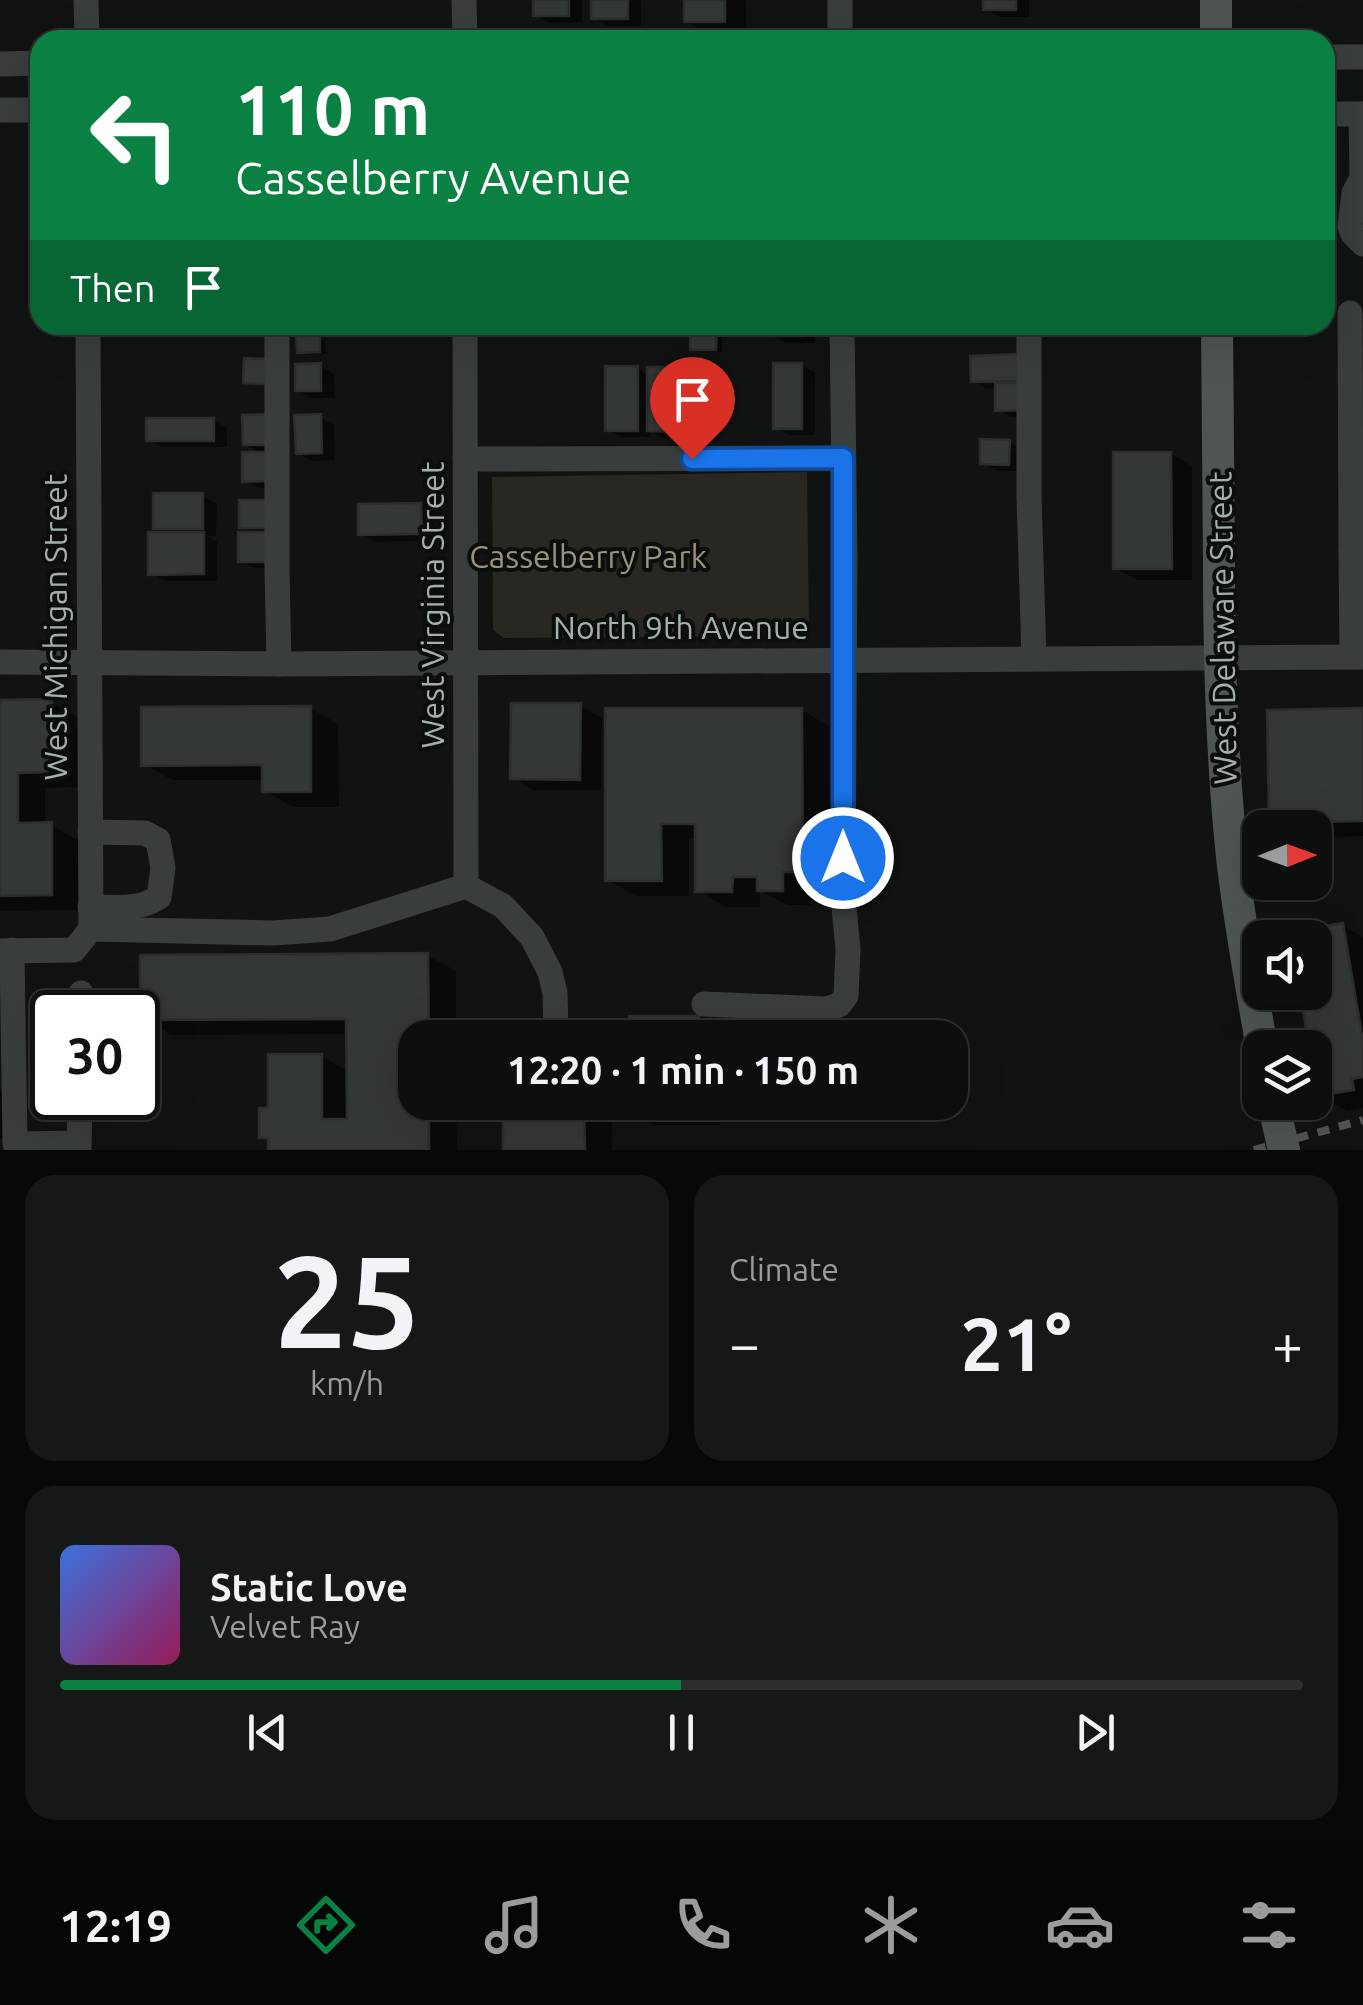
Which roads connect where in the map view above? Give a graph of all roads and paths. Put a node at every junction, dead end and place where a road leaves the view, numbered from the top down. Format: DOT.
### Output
graph roads {
  1 [pos="86,0"];
  2 [pos="464,0"];
  3 [pos="840,0"];
  4 [pos="1216,0"];
  5 [pos="86,30"];
  6 [pos="465,30"];
  7 [pos="840,30"];
  8 [pos="1216,30"];
  9 [pos="1335,57"];
  10 [pos="1363,57"];
  11 [pos="0,64"];
  12 [pos="30,64"];
  13 [pos="0,110"];
  14 [pos="30,110"];
  15 [pos="1335,114"];
  16 [pos="1362,114"];
  17 [pos="1362,178"];
  18 [pos="1363,244"];
  19 [pos="1350,313"];
  20 [pos="88,335"];
  21 [pos="277,335"];
  22 [pos="465,335"];
  23 [pos="842,335"];
  24 [pos="1030,335"];
  25 [pos="1218,335"];
  26 [pos="843,458"];
  27 [pos="465,459"];
  28 [pos="1357,551"];
  29 [pos="1358,657"];
  30 [pos="1034,658"];
  31 [pos="843,660"];
  32 [pos="0,662"];
  33 [pos="465,662"];
  34 [pos="88,664"];
  35 [pos="279,664"];
  36 [pos="90,832"];
  37 [pos="466,886"];
  38 [pos="90,918"];
  39 [pos="6,951"];
  40 [pos="704,1004"];
  41 [pos="556,1020"];
  42 [pos="1259,1030"];
  43 [pos="80,1120"];
  44 [pos="1277,1120"];
  45 [pos="8,1144"];
  46 [pos="79,1147"];
  47 [pos="1284,1150"];
  1 -- 5 [label="street"];
  2 -- 6 [label="street"];
  3 -- 7 [label="street"];
  4 -- 8 [label="main road"];
  9 -- 10 [label="street"];
  11 -- 12 [label="street"];
  13 -- 14 [label="street"];
  15 -- 16 [label="street"];
  16 -- 17 [label="street"];
  17 -- 18 [label="street"];
  19 -- 28 [label="street"];
  20 -- 34 [label="street, West Michigan Street"];
  21 -- 35 [label="street"];
  22 -- 27 [label="street, West Virginia Street"];
  23 -- 26 [label="street"];
  24 -- 30 [label="street"];
  25 -- 42 [label="main road, West Delaware Street, bridge"];
  26 -- 27 [label="street"];
  26 -- 31 [label="street"];
  27 -- 33 [label="street, West Virginia Street"];
  28 -- 29 [label="street"];
  29 -- 30 [label="street, North 9th Avenue"];
  30 -- 31 [label="street, North 9th Avenue"];
  31 -- 33 [label="street, North 9th Avenue"];
  31 -- 40 [label="street"];
  32 -- 34 [label="street, North 9th Avenue"];
  33 -- 35 [label="street, North 9th Avenue"];
  33 -- 37 [label="street, West Virginia Street"];
  34 -- 35 [label="street, North 9th Avenue"];
  34 -- 36 [label="street, West Michigan Street"];
  36 -- 38 [label="street, West Michigan Street"];
  36 -- 38 [label="street"];
  37 -- 38 [label="street"];
  37 -- 41 [label="street"];
  38 -- 39 [label="street"];
  39 -- 45 [label="street"];
  43 -- 46 [label="street"];
  44 -- 47 [label="main road, bridge"];
  45 -- 46 [label="street"];
}
